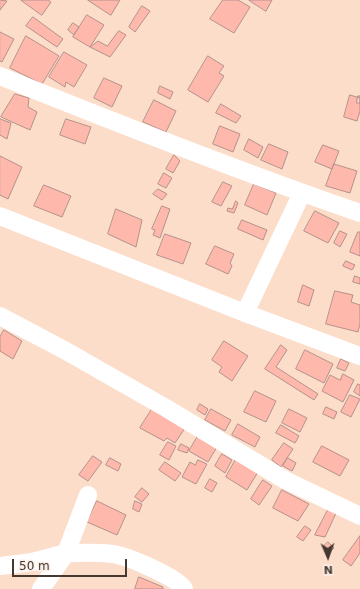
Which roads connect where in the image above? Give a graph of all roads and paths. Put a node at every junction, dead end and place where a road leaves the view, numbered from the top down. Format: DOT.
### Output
graph roads {
  1 [pos="0,76"];
  2 [pos="302,193"];
  3 [pos="360,213"];
  4 [pos="0,216"];
  5 [pos="245,314"];
  6 [pos="0,316"];
  7 [pos="360,356"];
  8 [pos="88,495"];
  9 [pos="360,516"];
  10 [pos="66,552"];
  11 [pos="0,566"];
  12 [pos="41,589"];
  13 [pos="184,589"];
  1 -- 2 [label="street"];
  2 -- 3 [label="street"];
  2 -- 5 [label="street"];
  4 -- 5 [label="street"];
  5 -- 7 [label="street"];
  6 -- 9 [label="street"];
  8 -- 10 [label="street"];
  10 -- 11 [label="street"];
  10 -- 12 [label="street"];
  10 -- 13 [label="street"];
}
